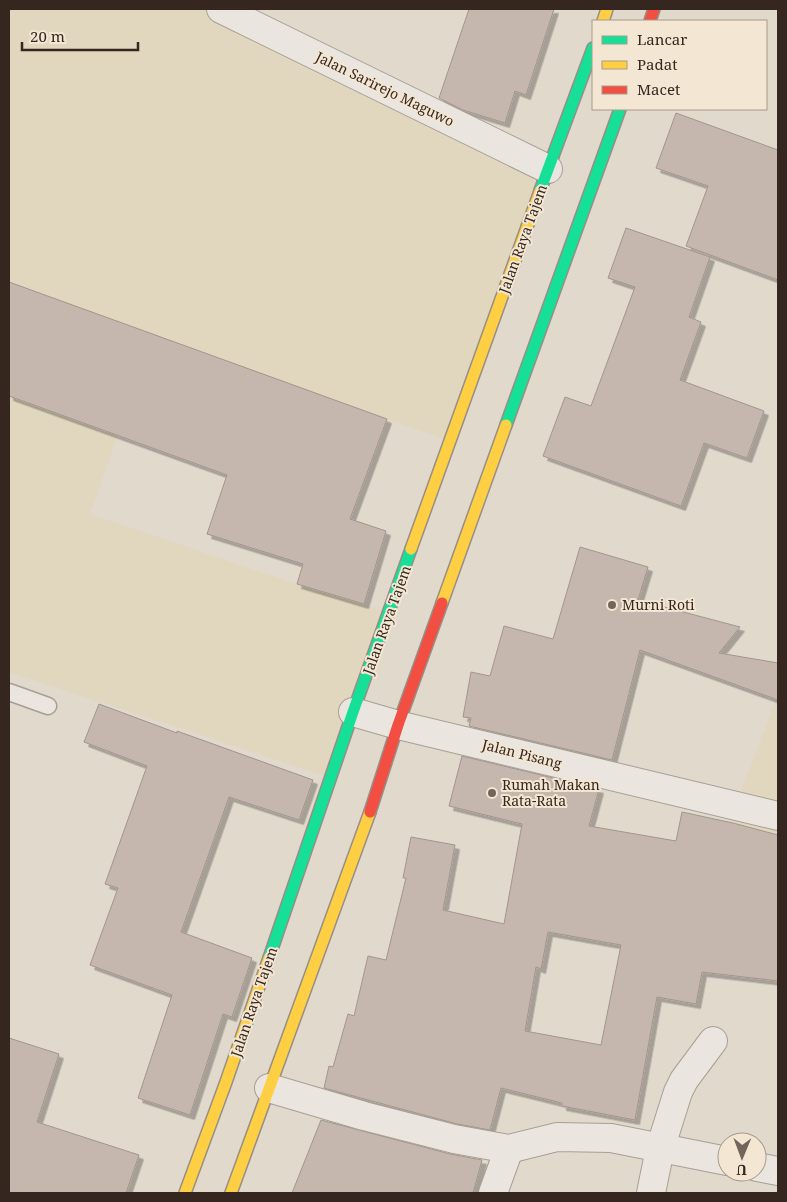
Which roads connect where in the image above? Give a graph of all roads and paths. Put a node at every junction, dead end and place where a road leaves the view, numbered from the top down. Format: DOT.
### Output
graph roads {
  1 [pos="221,9"];
  2 [pos="592,51"];
  3 [pos="620,110"];
  4 [pos="548,168"];
  5 [pos="9,692"];
  6 [pos="48,706"];
  7 [pos="354,712"];
  8 [pos="398,725"];
  9 [pos="778,816"];
  10 [pos="713,1041"];
  11 [pos="269,1088"];
  12 [pos="509,1149"];
  13 [pos="660,1149"];
  14 [pos="717,1159"];
  15 [pos="185,1193"];
  16 [pos="231,1193"];
  17 [pos="493,1193"];
  18 [pos="651,1193"];
  1 -- 4 [label="street, Jalan Sarirejo Maguwo"];
  2 -- 4 [label="main road, Jalan Raya Tajem"];
  3 -- 8 [label="main road"];
  4 -- 7 [label="main road, Jalan Raya Tajem"];
  5 -- 6 [label="lane"];
  7 -- 8 [label="street, Jalan Pisang"];
  7 -- 15 [label="main road, Jalan Raya Tajem"];
  8 -- 9 [label="street, Jalan Pisang"];
  8 -- 11 [label="main road"];
  10 -- 13 [label="street"];
  11 -- 12 [label="street"];
  11 -- 16 [label="main road"];
  12 -- 13 [label="street"];
  12 -- 17 [label="street"];
  13 -- 14 [label="street"];
  13 -- 18 [label="street"];
}
